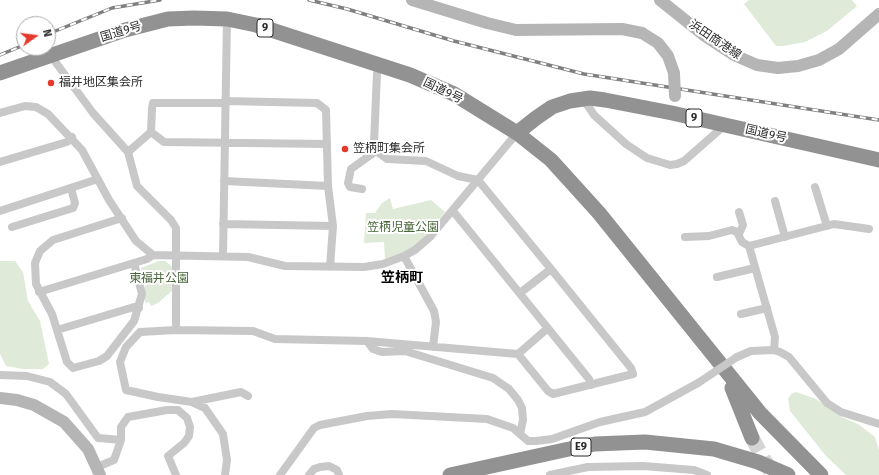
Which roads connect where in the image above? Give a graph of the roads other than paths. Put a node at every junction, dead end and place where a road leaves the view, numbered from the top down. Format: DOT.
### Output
graph roads {
  1 [pos="412,0"];
  2 [pos="660,0"];
  3 [pos="879,14"];
  4 [pos="227,19"];
  5 [pos="56,54"];
  6 [pos="50,56"];
  7 [pos="381,65"];
  8 [pos="0,73"];
  9 [pos="225,102"];
  10 [pos="586,103"];
  11 [pos="0,113"];
  12 [pos="672,114"];
  13 [pos="725,125"];
  14 [pos="152,132"];
  15 [pos="517,133"];
  16 [pos="72,137"];
  17 [pos="224,143"];
  18 [pos="327,144"];
  19 [pos="376,151"];
  20 [pos="128,152"];
  21 [pos="879,160"];
  22 [pos="0,162"];
  23 [pos="98,179"];
  24 [pos="478,180"];
  25 [pos="224,181"];
  26 [pos="328,186"];
  27 [pos="815,187"];
  28 [pos="71,188"];
  29 [pos="362,189"];
  30 [pos="775,201"];
  31 [pos="0,211"];
  32 [pos="453,211"];
  33 [pos="740,212"];
  34 [pos="122,218"];
  35 [pos="223,224"];
  36 [pos="333,226"];
  37 [pos="827,226"];
  38 [pos="12,227"];
  39 [pos="869,229"];
  40 [pos="739,234"];
  41 [pos="686,237"];
  42 [pos="785,237"];
  43 [pos="749,246"];
  44 [pos="153,255"];
  45 [pos="176,256"];
  46 [pos="223,256"];
  47 [pos="404,256"];
  48 [pos="134,263"];
  49 [pos="330,267"];
  50 [pos="755,268"];
  51 [pos="551,269"];
  52 [pos="717,277"];
  53 [pos="39,292"];
  54 [pos="520,293"];
  55 [pos="139,308"];
  56 [pos="766,308"];
  57 [pos="741,314"];
  58 [pos="548,328"];
  59 [pos="57,330"];
  60 [pos="176,330"];
  61 [pos="367,341"];
  62 [pos="433,348"];
  63 [pos="774,350"];
  64 [pos="710,351"];
  65 [pos="518,354"];
  66 [pos="0,375"];
  67 [pos="591,385"];
  68 [pos="248,396"];
  69 [pos="0,398"];
  70 [pos="192,402"];
  71 [pos="879,424"];
  72 [pos="520,434"];
  73 [pos="752,438"];
  74 [pos="121,440"];
  75 [pos="714,449"];
  76 [pos="98,471"];
  77 [pos="282,474"];
  78 [pos="176,475"];
  79 [pos="225,475"];
  80 [pos="309,475"];
  81 [pos="339,475"];
  82 [pos="450,475"];
  83 [pos="550,475"];
  84 [pos="707,475"];
  85 [pos="773,475"];
  86 [pos="788,475"];
  87 [pos="821,475"];
  1 -- 12 [label="main road, bridge"];
  2 -- 3 [label="main road, 浜田商港線"];
  4 -- 5 [label="highway, 国道9号 / 9"];
  4 -- 7 [label="highway, 国道9号 / 9"];
  4 -- 9 [label="street"];
  6 -- 8 [label="highway, 国道9号 / 9"];
  6 -- 20 [label="street"];
  7 -- 15 [label="highway, 国道9号 / 9"];
  7 -- 19 [label="street"];
  9 -- 14 [label="street"];
  9 -- 17 [label="street"];
  9 -- 18 [label="street"];
  10 -- 13 [label="street"];
  11 -- 16 [label="street"];
  12 -- 13 [label="highway, 国道9号 / 9"];
  12 -- 15 [label="highway, 国道9号 / 9"];
  13 -- 21 [label="highway, 国道9号 / 9"];
  14 -- 17 [label="street"];
  14 -- 20 [label="street"];
  15 -- 24 [label="street"];
  15 -- 64 [label="highway"];
  16 -- 22 [label="street"];
  16 -- 23 [label="street"];
  17 -- 18 [label="street"];
  17 -- 25 [label="street"];
  18 -- 26 [label="street"];
  19 -- 24 [label="street"];
  19 -- 29 [label="street"];
  20 -- 45 [label="street"];
  23 -- 28 [label="street"];
  23 -- 34 [label="street"];
  24 -- 32 [label="street"];
  24 -- 51 [label="street"];
  25 -- 26 [label="street"];
  25 -- 35 [label="street"];
  26 -- 36 [label="street"];
  27 -- 37 [label="street"];
  28 -- 31 [label="street"];
  28 -- 38 [label="street"];
  30 -- 42 [label="street"];
  32 -- 47 [label="street"];
  32 -- 54 [label="street"];
  33 -- 40 [label="street"];
  34 -- 44 [label="street"];
  34 -- 53 [label="street"];
  35 -- 36 [label="street"];
  35 -- 46 [label="street"];
  36 -- 49 [label="street"];
  37 -- 39 [label="street"];
  37 -- 42 [label="street"];
  40 -- 41 [label="street"];
  40 -- 43 [label="street"];
  42 -- 43 [label="street"];
  43 -- 50 [label="street"];
  44 -- 45 [label="street"];
  44 -- 48 [label="street"];
  45 -- 46 [label="street"];
  45 -- 60 [label="street"];
  46 -- 49 [label="street"];
  47 -- 49 [label="street"];
  47 -- 62 [label="street"];
  48 -- 53 [label="street"];
  48 -- 55 [label="street"];
  50 -- 52 [label="street"];
  50 -- 56 [label="street"];
  51 -- 54 [label="street"];
  51 -- 67 [label="street"];
  53 -- 59 [label="street"];
  54 -- 58 [label="street"];
  55 -- 59 [label="street"];
  55 -- 59 [label="street"];
  56 -- 57 [label="street"];
  56 -- 63 [label="street"];
  58 -- 65 [label="street"];
  58 -- 67 [label="street"];
  60 -- 61 [label="street"];
  60 -- 70 [label="street"];
  61 -- 62 [label="street"];
  61 -- 72 [label="street"];
  62 -- 65 [label="street"];
  63 -- 71 [label="street"];
  63 -- 72 [label="street, bridge"];
  64 -- 73 [label="highway"];
  64 -- 87 [label="highway"];
  65 -- 67 [label="street"];
  66 -- 74 [label="street"];
  68 -- 70 [label="street"];
  69 -- 76 [label="main road"];
  70 -- 79 [label="street"];
  72 -- 77 [label="street"];
  74 -- 76 [label="street"];
  74 -- 78 [label="street"];
  75 -- 82 [label="highway, E9"];
  75 -- 85 [label="highway, E9"];
  75 -- 86 [label="highway, E9"];
  80 -- 81 [label="street"];
  83 -- 84 [label="street"];
}
